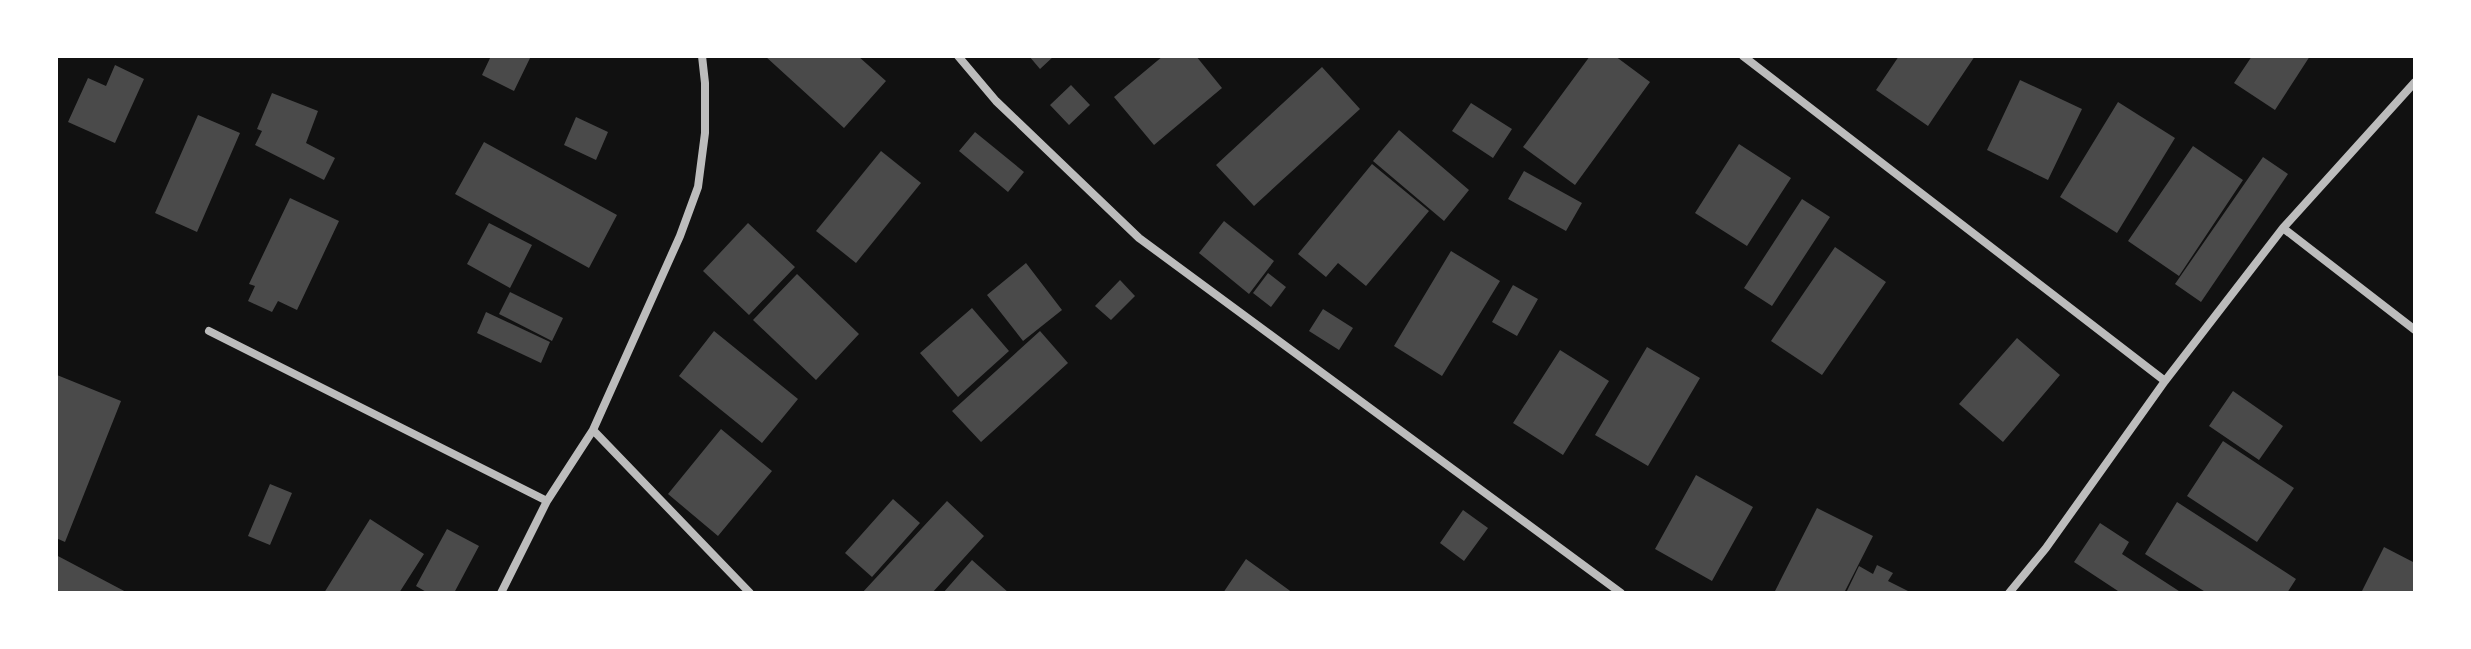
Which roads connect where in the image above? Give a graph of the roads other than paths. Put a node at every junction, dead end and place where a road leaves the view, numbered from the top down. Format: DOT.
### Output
graph roads {
  1 [pos="702,56"];
  2 [pos="958,56"];
  3 [pos="1743,56"];
  4 [pos="2415,82"];
  5 [pos="2283,228"];
  6 [pos="2415,330"];
  7 [pos="209,331"];
  8 [pos="2165,381"];
  9 [pos="593,430"];
  10 [pos="547,501"];
  11 [pos="501,593"];
  12 [pos="750,593"];
  13 [pos="1621,593"];
  14 [pos="2009,593"];
  1 -- 9 [label="street"];
  2 -- 13 [label="street"];
  3 -- 8 [label="street"];
  4 -- 5 [label="street"];
  5 -- 6 [label="street"];
  5 -- 8 [label="street"];
  7 -- 10 [label="street"];
  8 -- 14 [label="street"];
  9 -- 10 [label="street"];
  9 -- 12 [label="street"];
  10 -- 11 [label="street"];
}
